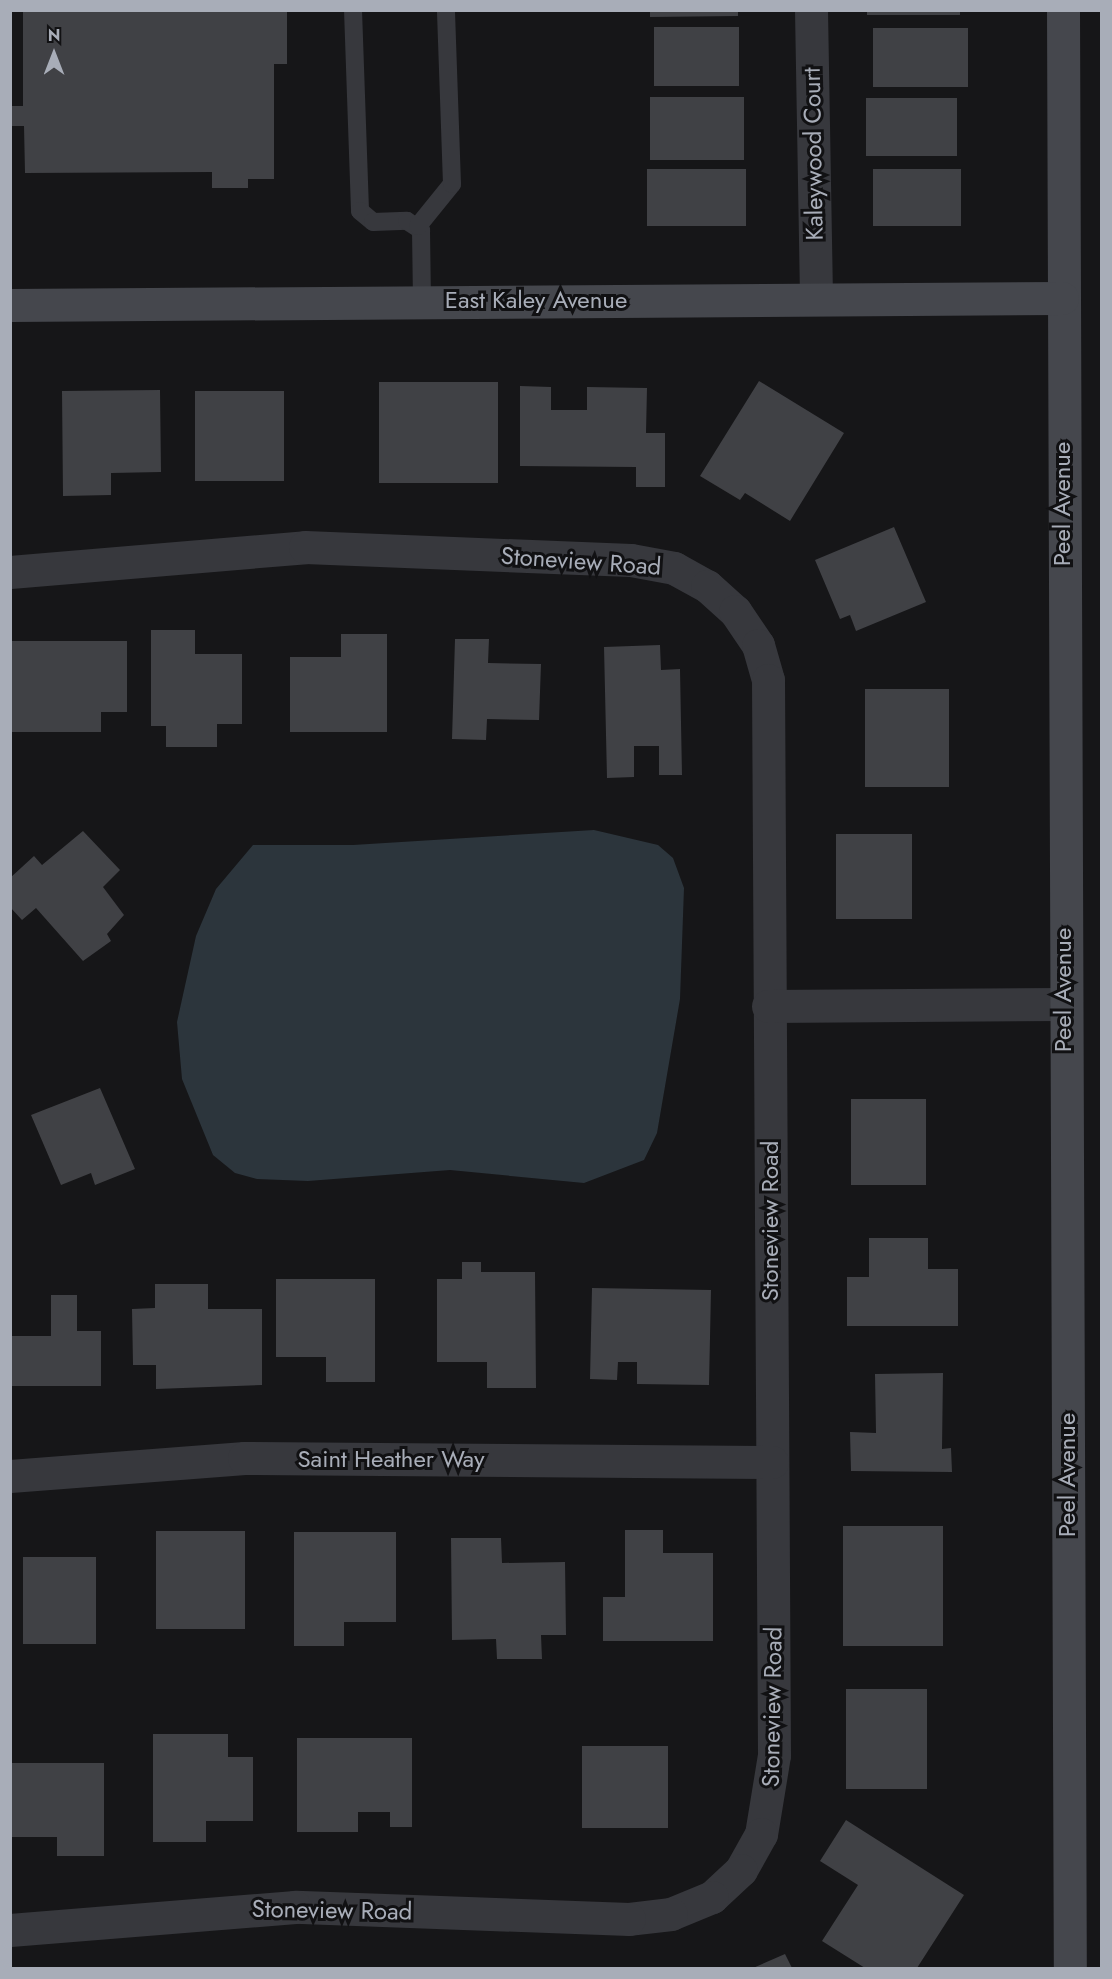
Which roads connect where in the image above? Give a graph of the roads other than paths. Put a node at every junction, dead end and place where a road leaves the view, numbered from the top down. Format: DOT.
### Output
graph roads {
  1 [pos="353,10"];
  2 [pos="446,10"];
  3 [pos="811,10"];
  4 [pos="1063,10"];
  5 [pos="417,226"];
  6 [pos="816,298"];
  7 [pos="1062,298"];
  8 [pos="422,301"];
  9 [pos="10,305"];
  10 [pos="10,572"];
  11 [pos="1063,1004"];
  12 [pos="768,1006"];
  13 [pos="772,1462"];
  14 [pos="10,1476"];
  15 [pos="10,1930"];
  16 [pos="1070,1968"];
  1 -- 5 [label="lane"];
  2 -- 5 [label="lane"];
  3 -- 6 [label="street, Kaleywood Court"];
  4 -- 7 [label="street, Peel Avenue"];
  5 -- 8 [label="lane"];
  6 -- 7 [label="street, East Kaley Avenue"];
  6 -- 8 [label="street, East Kaley Avenue"];
  7 -- 11 [label="street, Peel Avenue"];
  8 -- 9 [label="street, East Kaley Avenue"];
  10 -- 12 [label="street, Stoneview Road"];
  11 -- 12 [label="street"];
  11 -- 16 [label="street, Peel Avenue"];
  12 -- 13 [label="street, Stoneview Road"];
  13 -- 14 [label="street, Saint Heather Way"];
  13 -- 15 [label="street, Stoneview Road"];
}
